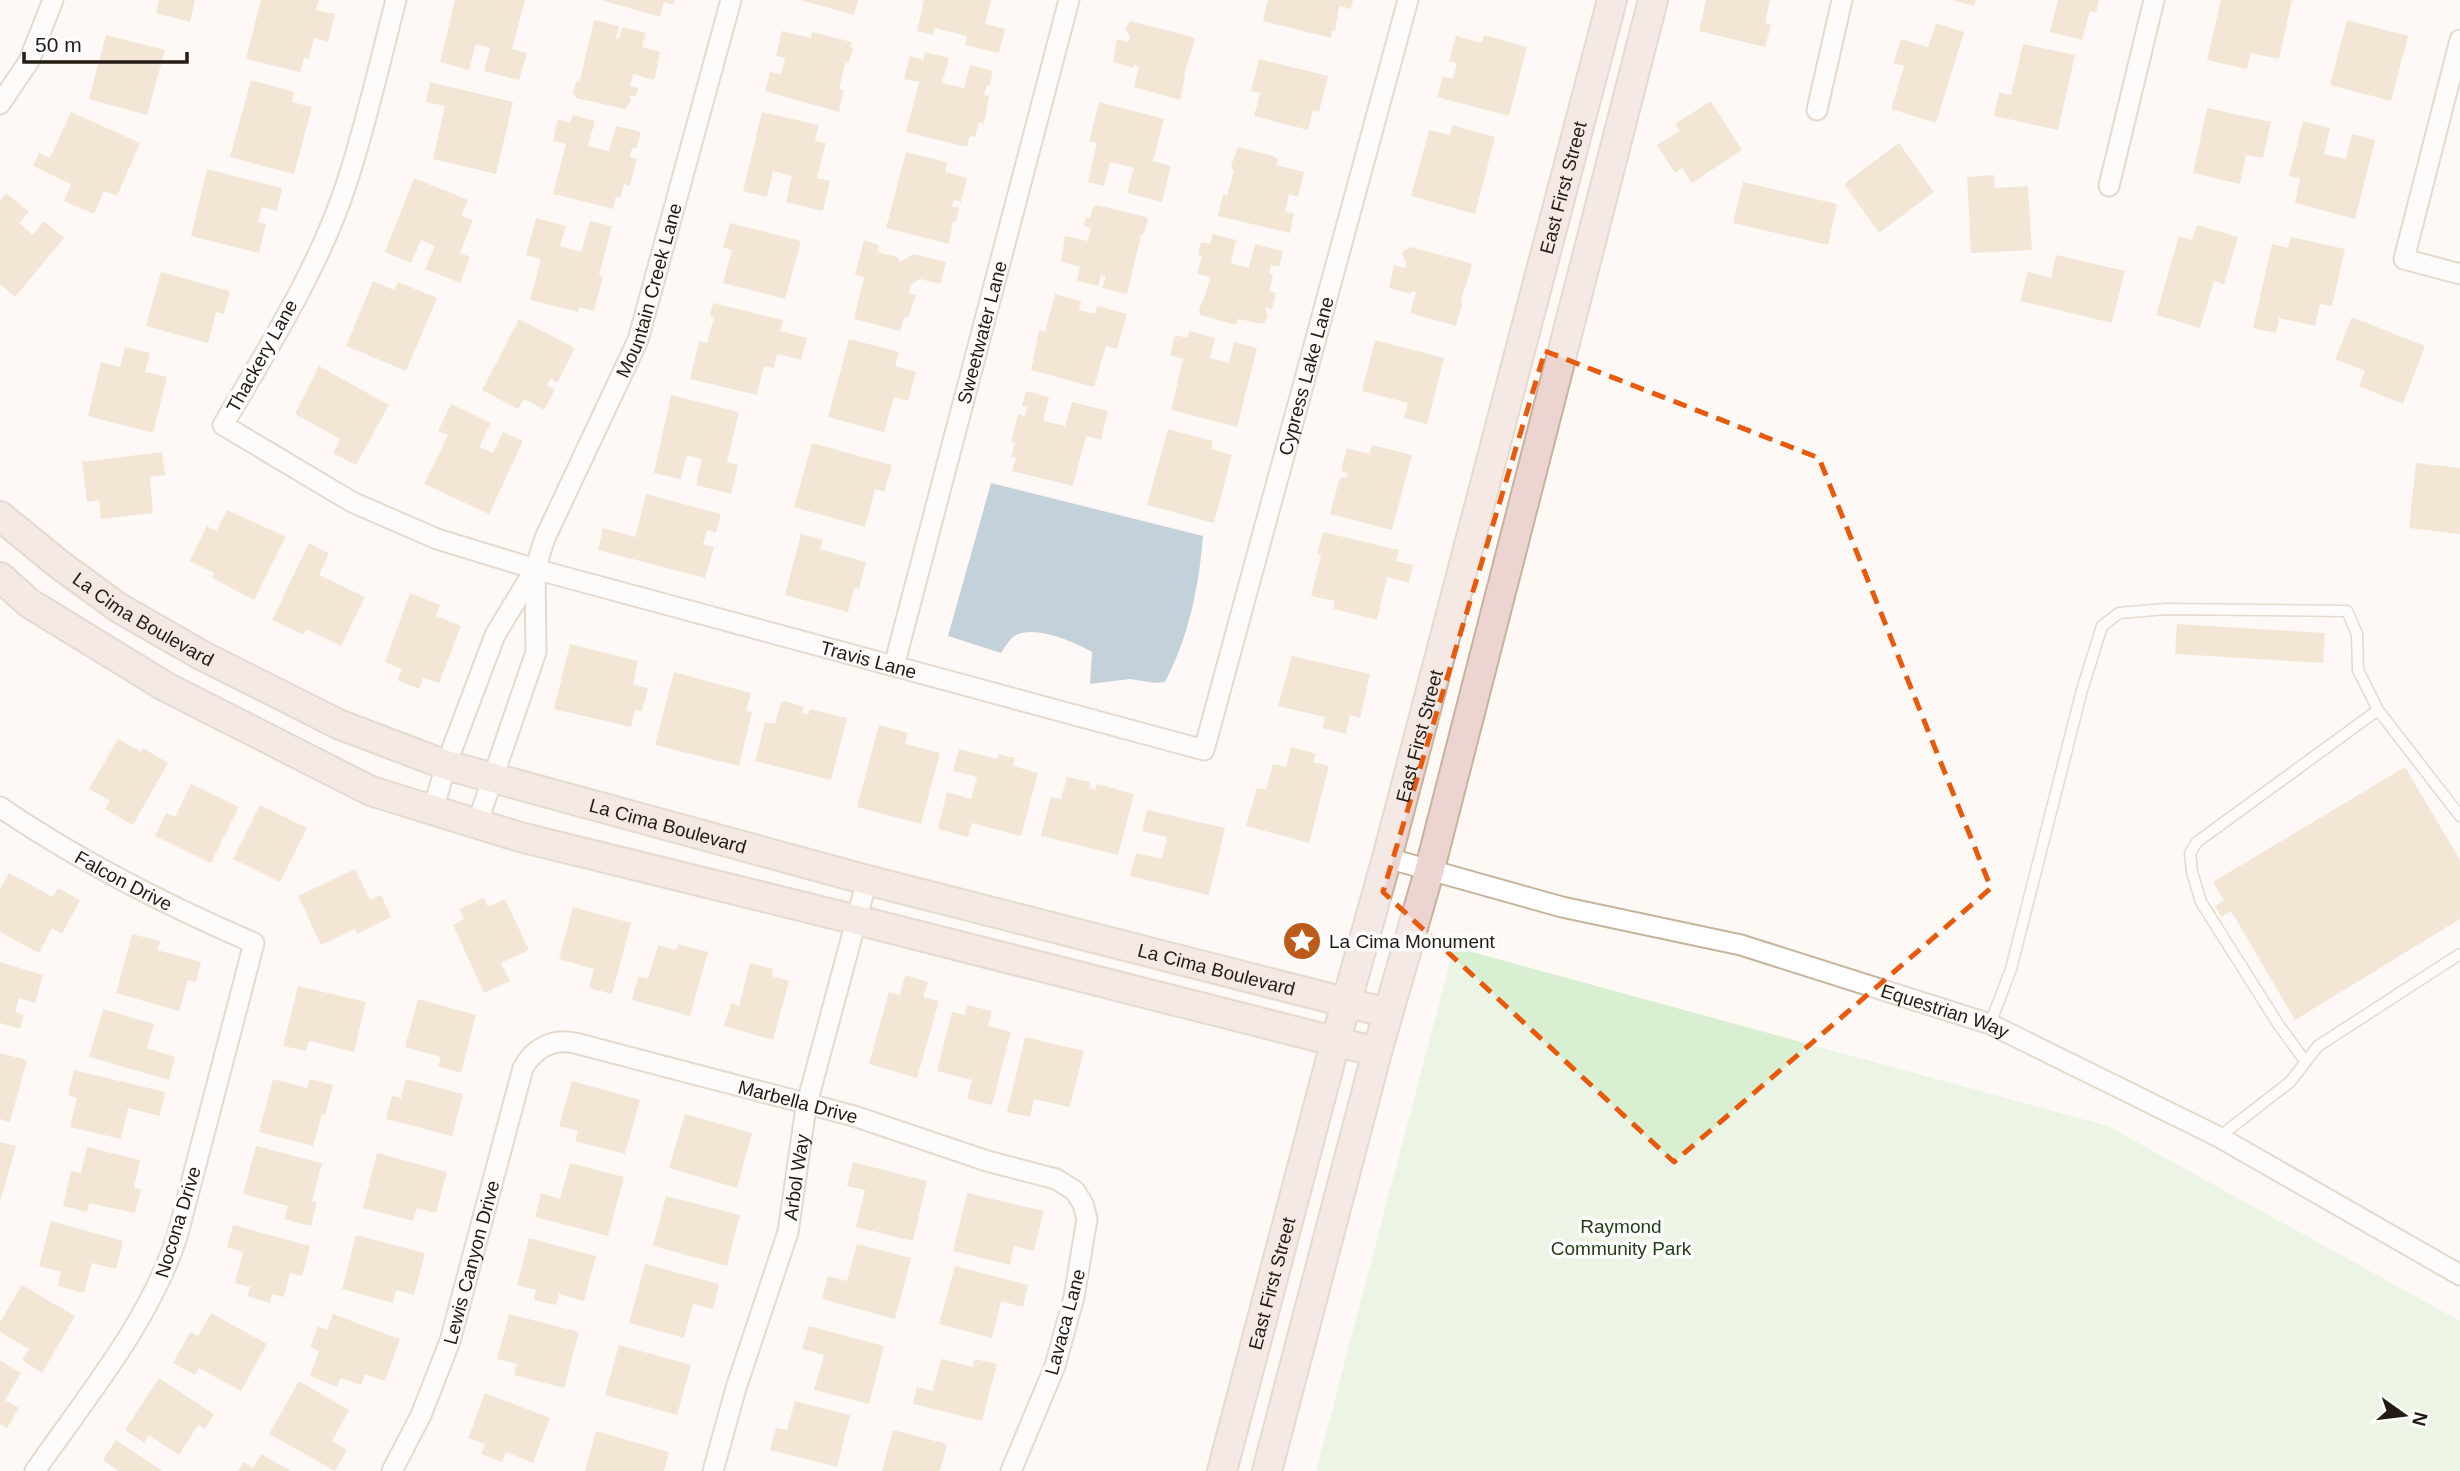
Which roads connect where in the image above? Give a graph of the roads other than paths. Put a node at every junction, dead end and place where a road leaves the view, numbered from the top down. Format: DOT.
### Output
graph roads {
  1 [pos="54,0"];
  2 [pos="396,0"];
  3 [pos="731,0"];
  4 [pos="1069,0"];
  5 [pos="1408,0"];
  6 [pos="1612,0"];
  7 [pos="1653,0"];
  8 [pos="1842,0"];
  9 [pos="2154,0"];
  10 [pos="2460,40"];
  11 [pos="0,104"];
  12 [pos="1817,110"];
  13 [pos="2109,186"];
  14 [pos="2460,274"];
  15 [pos="0,516"];
  16 [pos="535,569"];
  17 [pos="0,577"];
  18 [pos="894,666"];
  19 [pos="2378,710"];
  20 [pos="1205,750"];
  21 [pos="446,765"];
  22 [pos="493,777"];
  23 [pos="0,807"];
  24 [pos="433,810"];
  25 [pos="2460,816"];
  26 [pos="477,824"];
  27 [pos="1387,858"];
  28 [pos="1429,872"];
  29 [pos="867,880"];
  30 [pos="857,920"];
  31 [pos="254,943"];
  32 [pos="2460,954"];
  33 [pos="1347,1002"];
  34 [pos="1388,1013"];
  35 [pos="1990,1024"];
  36 [pos="1335,1043"];
  37 [pos="537,1050"];
  38 [pos="1377,1052"];
  39 [pos="2305,1061"];
  40 [pos="807,1104"];
  41 [pos="2219,1137"];
  42 [pos="1056,1179"];
  43 [pos="2460,1275"];
  44 [pos="36,1471"];
  45 [pos="392,1471"];
  46 [pos="713,1471"];
  47 [pos="1011,1471"];
  48 [pos="1222,1471"];
  49 [pos="1267,1471"];
  1 -- 11 [label="street"];
  2 -- 16 [label="street, Thackery Lane"];
  3 -- 16 [label="street, Mountain Creek Lane"];
  4 -- 18 [label="street, Sweetwater Lane"];
  5 -- 20 [label="street, Cypress Lake Lane"];
  6 -- 27 [label="main road, East First Street"];
  7 -- 28 [label="main road, East First Street"];
  8 -- 12 [label="street"];
  9 -- 13 [label="street"];
  10 -- 14 [label="street"];
  15 -- 21 [label="main road, La Cima Boulevard"];
  16 -- 18 [label="street, Travis Lane"];
  16 -- 21 [label="street, Mountain Creek Lane"];
  16 -- 22 [label="street, Mountain Creek Lane"];
  17 -- 24 [label="main road"];
  18 -- 20 [label="street, Travis Lane"];
  19 -- 25 [label="lane"];
  19 -- 35 [label="lane"];
  19 -- 39 [label="lane"];
  21 -- 22 [label="main road, La Cima Boulevard"];
  21 -- 24 [label="street, Mountain Creek Lane"];
  22 -- 26 [label="street, Mountain Creek Lane"];
  22 -- 29 [label="main road, La Cima Boulevard"];
  23 -- 31 [label="street, Falcon Drive"];
  24 -- 26 [label="main road"];
  26 -- 30 [label="main road"];
  27 -- 28 [label="street, Equestrian Way"];
  27 -- 33 [label="main road, East First Street"];
  28 -- 34 [label="main road, East First Street"];
  28 -- 35 [label="street, Equestrian Way"];
  29 -- 30 [label="street, Arbol Way"];
  29 -- 33 [label="main road, La Cima Boulevard"];
  30 -- 36 [label="main road"];
  30 -- 40 [label="street, Arbol Way"];
  31 -- 44 [label="street, Nocona Drive"];
  32 -- 39 [label="lane"];
  33 -- 34 [label="main road, La Cima Boulevard"];
  33 -- 36 [label="main road, East First Street"];
  34 -- 38 [label="main road, East First Street"];
  35 -- 41 [label="street, Equestrian Way"];
  36 -- 38 [label="main road"];
  36 -- 48 [label="main road, East First Street"];
  37 -- 40 [label="street, Marbella Drive"];
  37 -- 45 [label="street, Lewis Canyon Drive"];
  38 -- 49 [label="main road, East First Street"];
  39 -- 41 [label="lane"];
  40 -- 42 [label="street, Marbella Drive"];
  40 -- 46 [label="street, Arbol Way"];
  41 -- 43 [label="street, Equestrian Way"];
  42 -- 47 [label="street, Lavaca Lane"];
}
